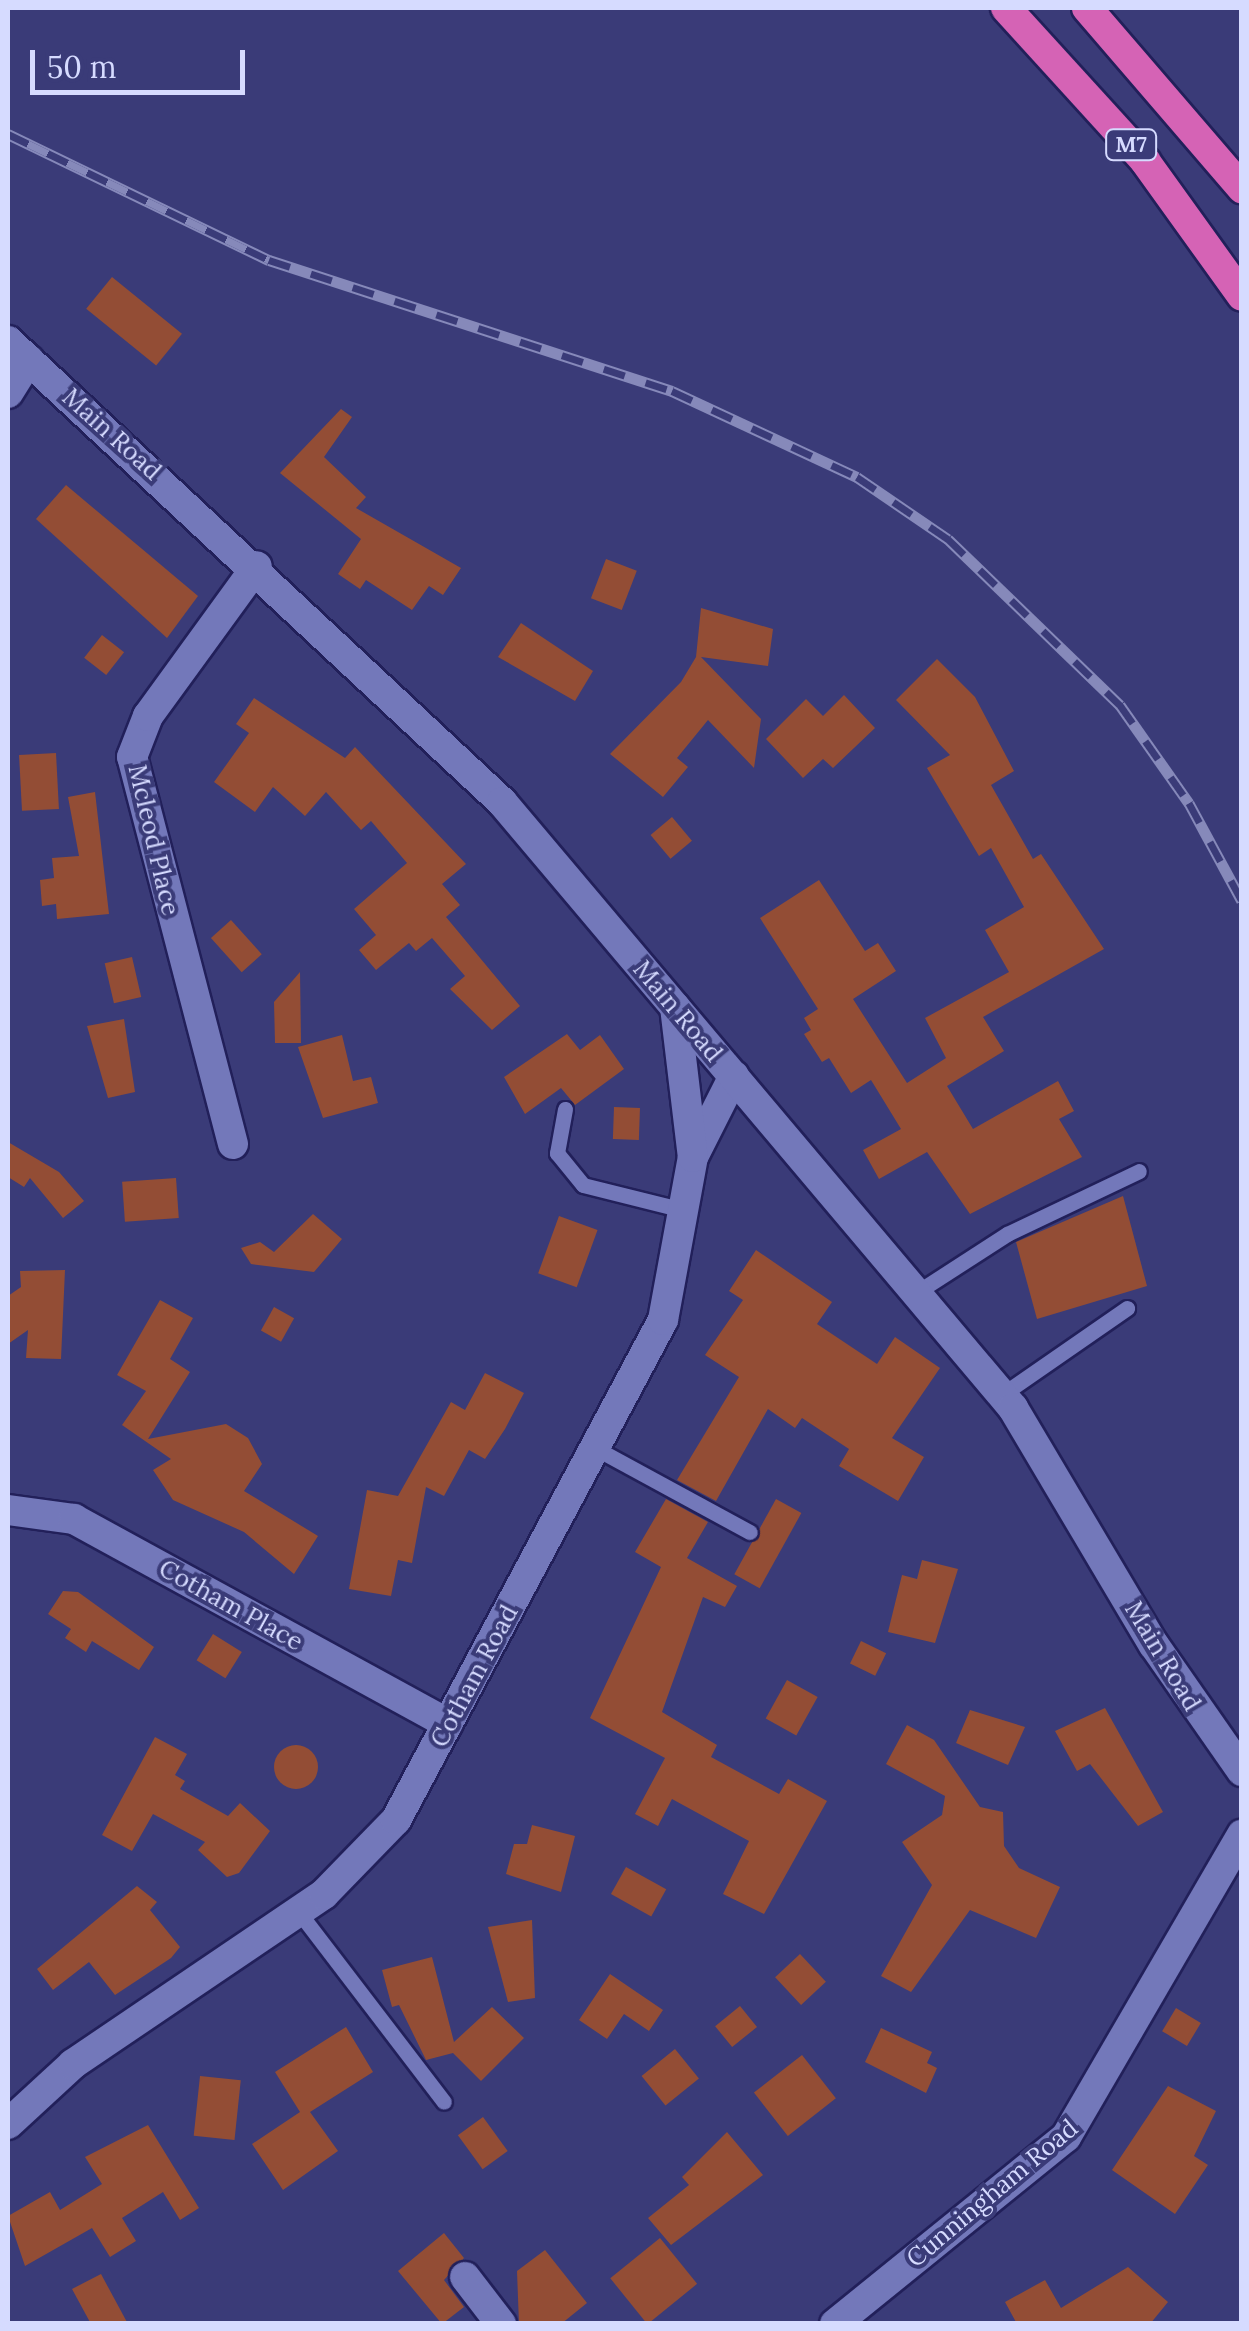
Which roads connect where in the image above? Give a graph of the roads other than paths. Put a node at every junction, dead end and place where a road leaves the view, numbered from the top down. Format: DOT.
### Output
graph roads {
  1 [pos="1006,8"];
  2 [pos="1087,8"];
  3 [pos="1242,188"];
  4 [pos="1242,296"];
  5 [pos="18,350"];
  6 [pos="8,393"];
  7 [pos="257,566"];
  8 [pos="675,1007"];
  9 [pos="734,1076"];
  10 [pos="565,1109"];
  11 [pos="233,1144"];
  12 [pos="693,1157"];
  13 [pos="1138,1171"];
  14 [pos="687,1211"];
  15 [pos="919,1291"];
  16 [pos="1127,1308"];
  17 [pos="1003,1394"];
  18 [pos="595,1448"];
  19 [pos="8,1510"];
  20 [pos="750,1532"];
  21 [pos="448,1724"];
  22 [pos="1242,1771"];
  23 [pos="1242,1834"];
  24 [pos="298,1911"];
  25 [pos="444,2102"];
  26 [pos="8,2124"];
  27 [pos="466,2277"];
  28 [pos="502,2324"];
  29 [pos="835,2324"];
  1 -- 4 [label="highway, M7"];
  2 -- 3 [label="highway, M7"];
  5 -- 6 [label="street"];
  5 -- 7 [label="street, Main Road"];
  7 -- 8 [label="street, Main Road"];
  7 -- 11 [label="street, Mcleod Place"];
  8 -- 9 [label="street, Main Road"];
  8 -- 12 [label="street"];
  9 -- 12 [label="street, Cotham Road"];
  9 -- 15 [label="street, Main Road"];
  10 -- 14 [label="lane"];
  12 -- 14 [label="street, Cotham Road"];
  13 -- 15 [label="lane"];
  14 -- 18 [label="street, Cotham Road"];
  15 -- 17 [label="street, Main Road"];
  16 -- 17 [label="lane"];
  17 -- 22 [label="street, Main Road"];
  18 -- 20 [label="lane"];
  18 -- 21 [label="street, Cotham Road"];
  19 -- 21 [label="street, Cotham Place"];
  21 -- 24 [label="street, Cotham Road"];
  23 -- 29 [label="street, Cunningham Road"];
  24 -- 25 [label="lane"];
  24 -- 26 [label="street, Cotham Road"];
  27 -- 28 [label="street"];
}
